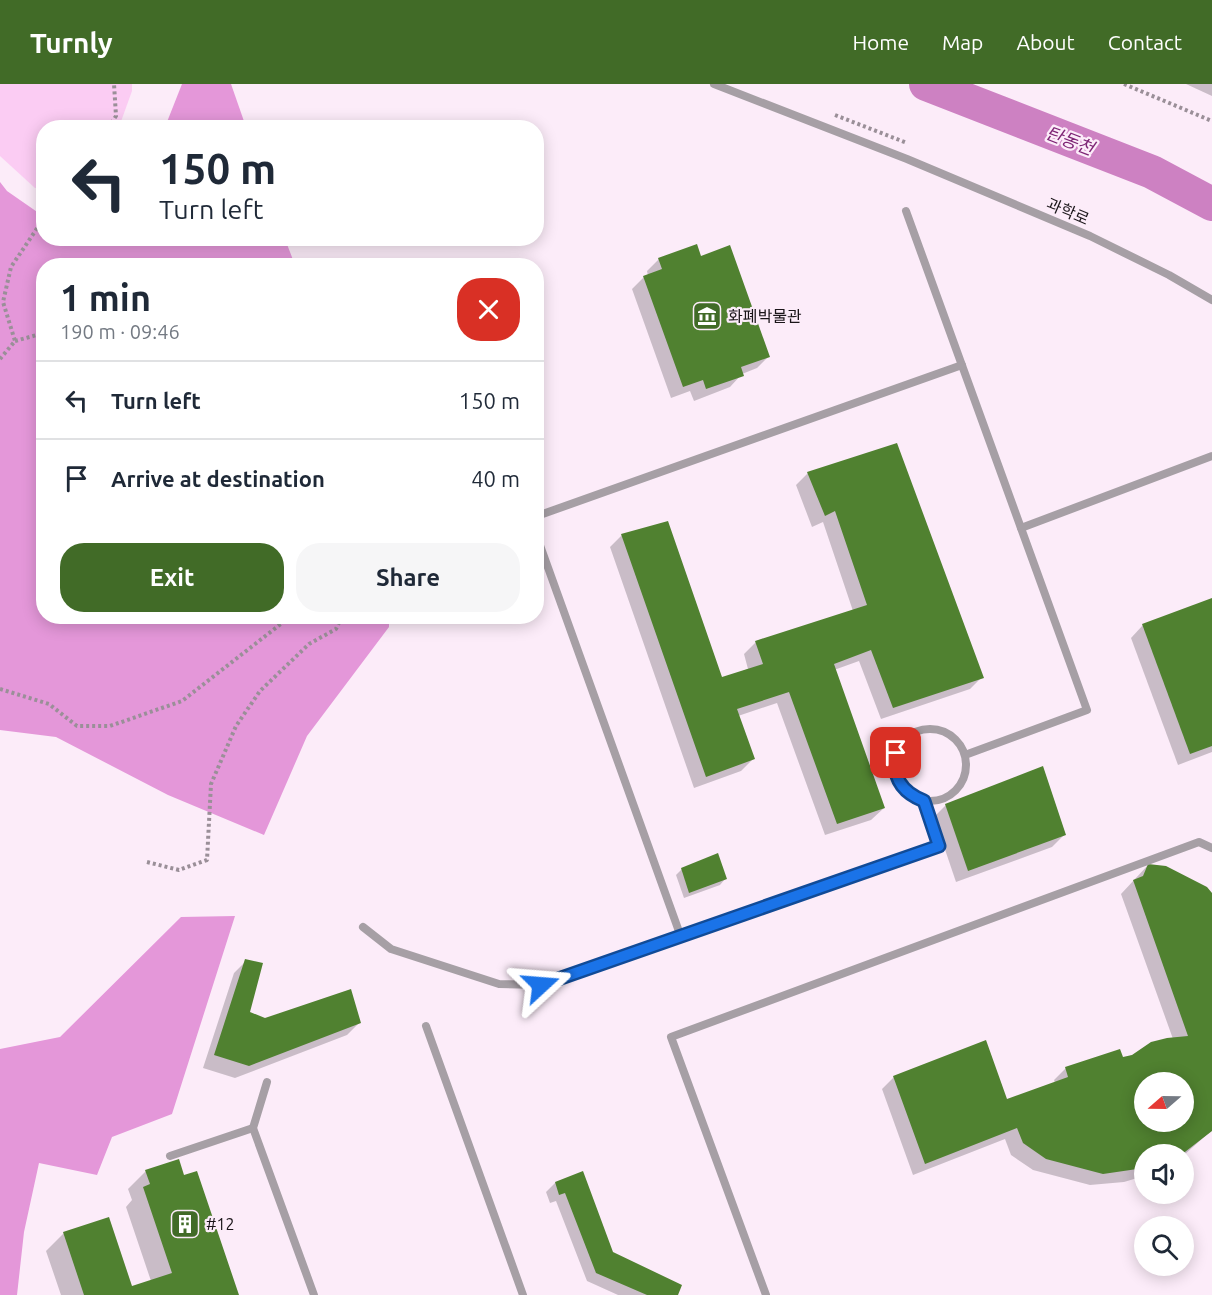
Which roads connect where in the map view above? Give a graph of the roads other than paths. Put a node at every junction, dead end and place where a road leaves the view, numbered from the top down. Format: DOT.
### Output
graph roads {
  1 [pos="714,84"];
  2 [pos="906,211"];
  3 [pos="1212,300"];
  4 [pos="962,365"];
  5 [pos="1212,456"];
  6 [pos="544,514"];
  7 [pos="1021,528"];
  8 [pos="544,556"];
  9 [pos="965,755"];
  10 [pos="924,801"];
  11 [pos="1212,848"];
  12 [pos="363,927"];
  13 [pos="681,937"];
  14 [pos="426,1026"];
  15 [pos="267,1082"];
  16 [pos="253,1128"];
  17 [pos="170,1156"];
  18 [pos="314,1295"];
  19 [pos="523,1295"];
  20 [pos="766,1295"];
  1 -- 3 [label="lane, 과학로"];
  2 -- 4 [label="lane"];
  4 -- 6 [label="lane"];
  4 -- 7 [label="lane"];
  5 -- 7 [label="lane"];
  7 -- 9 [label="lane"];
  8 -- 13 [label="lane"];
  9 -- 10 [label="lane"];
  9 -- 10 [label="lane"];
  10 -- 13 [label="lane"];
  11 -- 20 [label="lane"];
  12 -- 13 [label="lane"];
  14 -- 19 [label="lane"];
  15 -- 16 [label="lane"];
  16 -- 17 [label="lane"];
  16 -- 18 [label="lane"];
}
